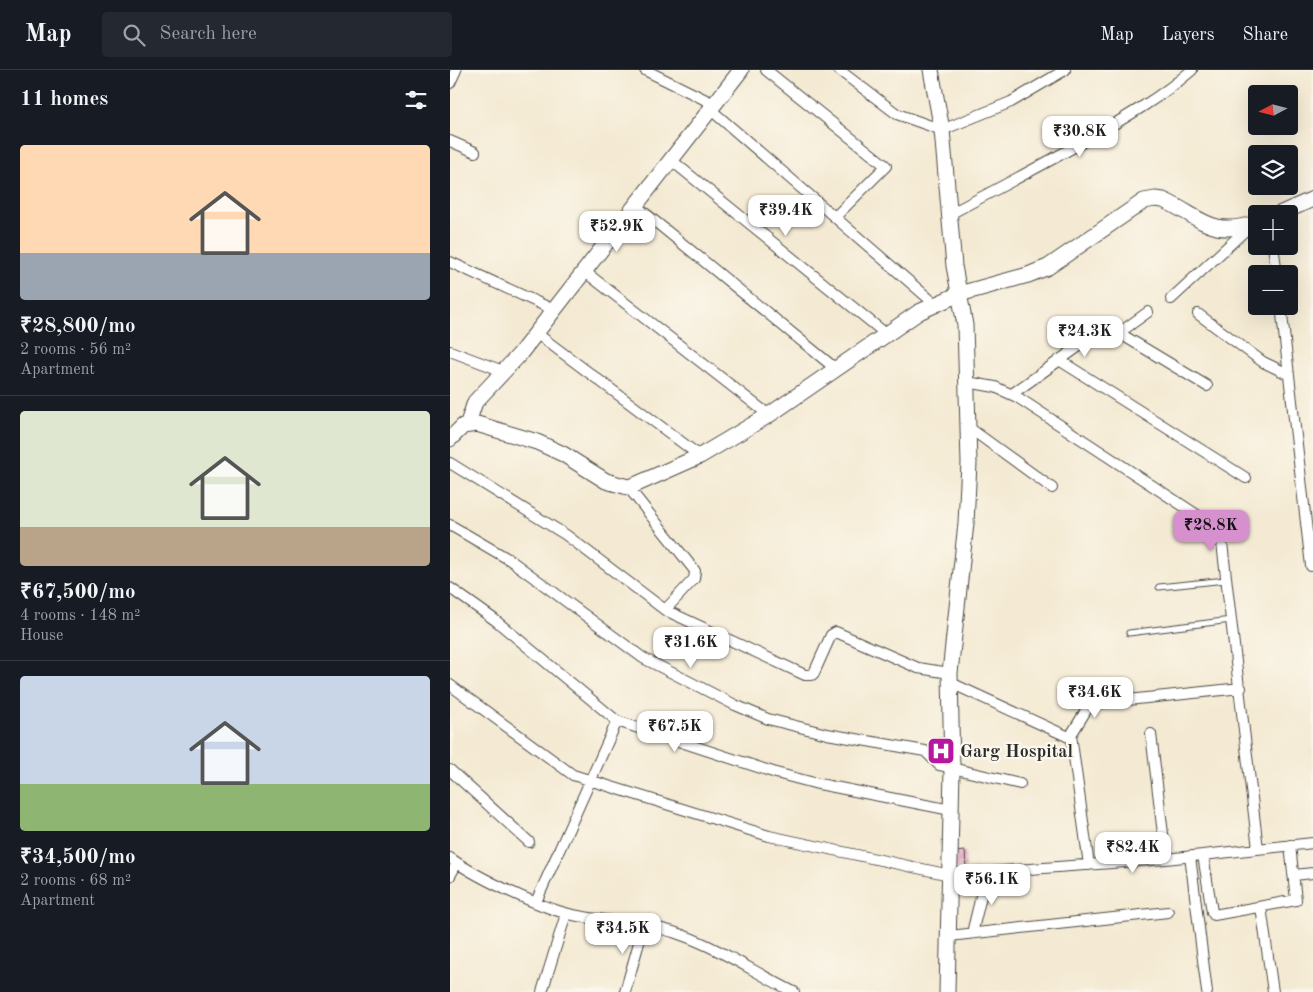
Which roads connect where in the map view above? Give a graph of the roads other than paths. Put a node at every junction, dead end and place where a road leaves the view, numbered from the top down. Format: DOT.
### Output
graph roads {
  1 [pos="456,70"];
  2 [pos="645,70"];
  3 [pos="741,70"];
  4 [pos="766,70"];
  5 [pos="839,70"];
  6 [pos="931,70"];
  7 [pos="1065,70"];
  8 [pos="1192,70"];
  9 [pos="450,83"];
  10 [pos="712,107"];
  11 [pos="942,130"];
  12 [pos="450,142"];
  13 [pos="475,152"];
  14 [pos="671,160"];
  15 [pos="1313,199"];
  16 [pos="635,205"];
  17 [pos="1298,206"];
  18 [pos="948,215"];
  19 [pos="835,217"];
  20 [pos="1248,225"];
  21 [pos="1248,229"];
  22 [pos="450,262"];
  23 [pos="584,271"];
  24 [pos="959,294"];
  25 [pos="1171,299"];
  26 [pos="935,304"];
  27 [pos="554,310"];
  28 [pos="1148,312"];
  29 [pos="1198,314"];
  30 [pos="1281,315"];
  31 [pos="536,333"];
  32 [pos="1119,333"];
  33 [pos="886,334"];
  34 [pos="450,351"];
  35 [pos="1059,360"];
  36 [pos="836,369"];
  37 [pos="503,371"];
  38 [pos="1288,374"];
  39 [pos="967,382"];
  40 [pos="1207,386"];
  41 [pos="1012,394"];
  42 [pos="769,415"];
  43 [pos="468,423"];
  44 [pos="968,427"];
  45 [pos="450,439"];
  46 [pos="700,456"];
  47 [pos="450,463"];
  48 [pos="1246,478"];
  49 [pos="628,487"];
  50 [pos="1052,488"];
  51 [pos="450,525"];
  52 [pos="1311,566"];
  53 [pos="1227,580"];
  54 [pos="1159,587"];
  55 [pos="450,588"];
  56 [pos="665,610"];
  57 [pos="1232,620"];
  58 [pos="1129,633"];
  59 [pos="950,678"];
  60 [pos="450,685"];
  61 [pos="1241,688"];
  62 [pos="617,721"];
  63 [pos="1150,734"];
  64 [pos="1071,738"];
  65 [pos="952,769"];
  66 [pos="450,770"];
  67 [pos="592,779"];
  68 [pos="1020,784"];
  69 [pos="951,810"];
  70 [pos="529,842"];
  71 [pos="1313,843"];
  72 [pos="1290,845"];
  73 [pos="1258,849"];
  74 [pos="1203,855"];
  75 [pos="1190,856"];
  76 [pos="1166,859"];
  77 [pos="453,860"];
  78 [pos="1089,865"];
  79 [pos="986,872"];
  80 [pos="1313,873"];
  81 [pos="950,875"];
  82 [pos="1294,875"];
  83 [pos="450,876"];
  84 [pos="536,902"];
  85 [pos="1261,907"];
  86 [pos="1168,912"];
  87 [pos="566,914"];
  88 [pos="644,925"];
  89 [pos="972,933"];
  90 [pos="949,936"];
  91 [pos="542,992"];
  92 [pos="625,992"];
  93 [pos="794,992"];
  94 [pos="947,992"];
  95 [pos="1207,992"];
  96 [pos="1273,992"];
  1 -- 9 [label="street"];
  2 -- 10 [label="street"];
  3 -- 10 [label="street"];
  4 -- 19 [label="street"];
  5 -- 11 [label="street"];
  6 -- 11 [label="street"];
  7 -- 11 [label="street"];
  8 -- 18 [label="street"];
  10 -- 14 [label="street"];
  10 -- 19 [label="street"];
  11 -- 18 [label="street"];
  12 -- 13 [label="street"];
  14 -- 16 [label="street"];
  14 -- 33 [label="street"];
  15 -- 17 [label="street"];
  16 -- 23 [label="street"];
  16 -- 36 [label="street"];
  18 -- 24 [label="street"];
  19 -- 26 [label="street"];
  20 -- 24 [label="street"];
  21 -- 25 [label="street"];
  22 -- 27 [label="street"];
  23 -- 27 [label="street"];
  23 -- 42 [label="street"];
  24 -- 26 [label="street"];
  24 -- 39 [label="street"];
  26 -- 33 [label="street"];
  27 -- 31 [label="street"];
  28 -- 32 [label="street"];
  29 -- 38 [label="street"];
  30 -- 38 [label="street"];
  31 -- 37 [label="street"];
  31 -- 46 [label="street"];
  32 -- 35 [label="street"];
  32 -- 40 [label="street"];
  33 -- 36 [label="street"];
  34 -- 37 [label="street"];
  35 -- 41 [label="street"];
  35 -- 48 [label="street"];
  36 -- 42 [label="street"];
  37 -- 43 [label="street"];
  38 -- 52 [label="street"];
  39 -- 41 [label="street"];
  39 -- 44 [label="street"];
  41 -- 53 [label="street"];
  42 -- 46 [label="street"];
  43 -- 45 [label="street"];
  43 -- 49 [label="street"];
  44 -- 50 [label="street"];
  44 -- 59 [label="street"];
  46 -- 49 [label="street"];
  47 -- 56 [label="street"];
  49 -- 56 [label="street"];
  51 -- 65 [label="street"];
  53 -- 54 [label="lane"];
  53 -- 57 [label="street"];
  55 -- 62 [label="street"];
  56 -- 59 [label="street"];
  57 -- 58 [label="lane"];
  57 -- 61 [label="street"];
  59 -- 64 [label="street"];
  59 -- 65 [label="street"];
  60 -- 67 [label="street"];
  61 -- 64 [label="street"];
  61 -- 73 [label="street"];
  62 -- 67 [label="street"];
  62 -- 69 [label="street"];
  63 -- 76 [label="street"];
  64 -- 78 [label="street"];
  65 -- 68 [label="street"];
  65 -- 69 [label="street"];
  66 -- 70 [label="street"];
  67 -- 81 [label="street"];
  67 -- 84 [label="street"];
  69 -- 81 [label="street"];
  71 -- 72 [label="street"];
  72 -- 73 [label="street"];
  72 -- 82 [label="street"];
  73 -- 74 [label="street"];
  74 -- 75 [label="street"];
  74 -- 85 [label="street"];
  75 -- 76 [label="street"];
  75 -- 95 [label="street"];
  76 -- 78 [label="street"];
  77 -- 83 [label="street"];
  77 -- 84 [label="street"];
  78 -- 79 [label="street"];
  79 -- 81 [label="street"];
  79 -- 89 [label="street"];
  80 -- 82 [label="street"];
  81 -- 90 [label="street"];
  82 -- 85 [label="street"];
  84 -- 87 [label="street"];
  85 -- 96 [label="street"];
  86 -- 89 [label="street"];
  87 -- 88 [label="street"];
  87 -- 91 [label="street"];
  88 -- 92 [label="street"];
  88 -- 93 [label="street"];
  89 -- 90 [label="street"];
  90 -- 94 [label="street"];
}
